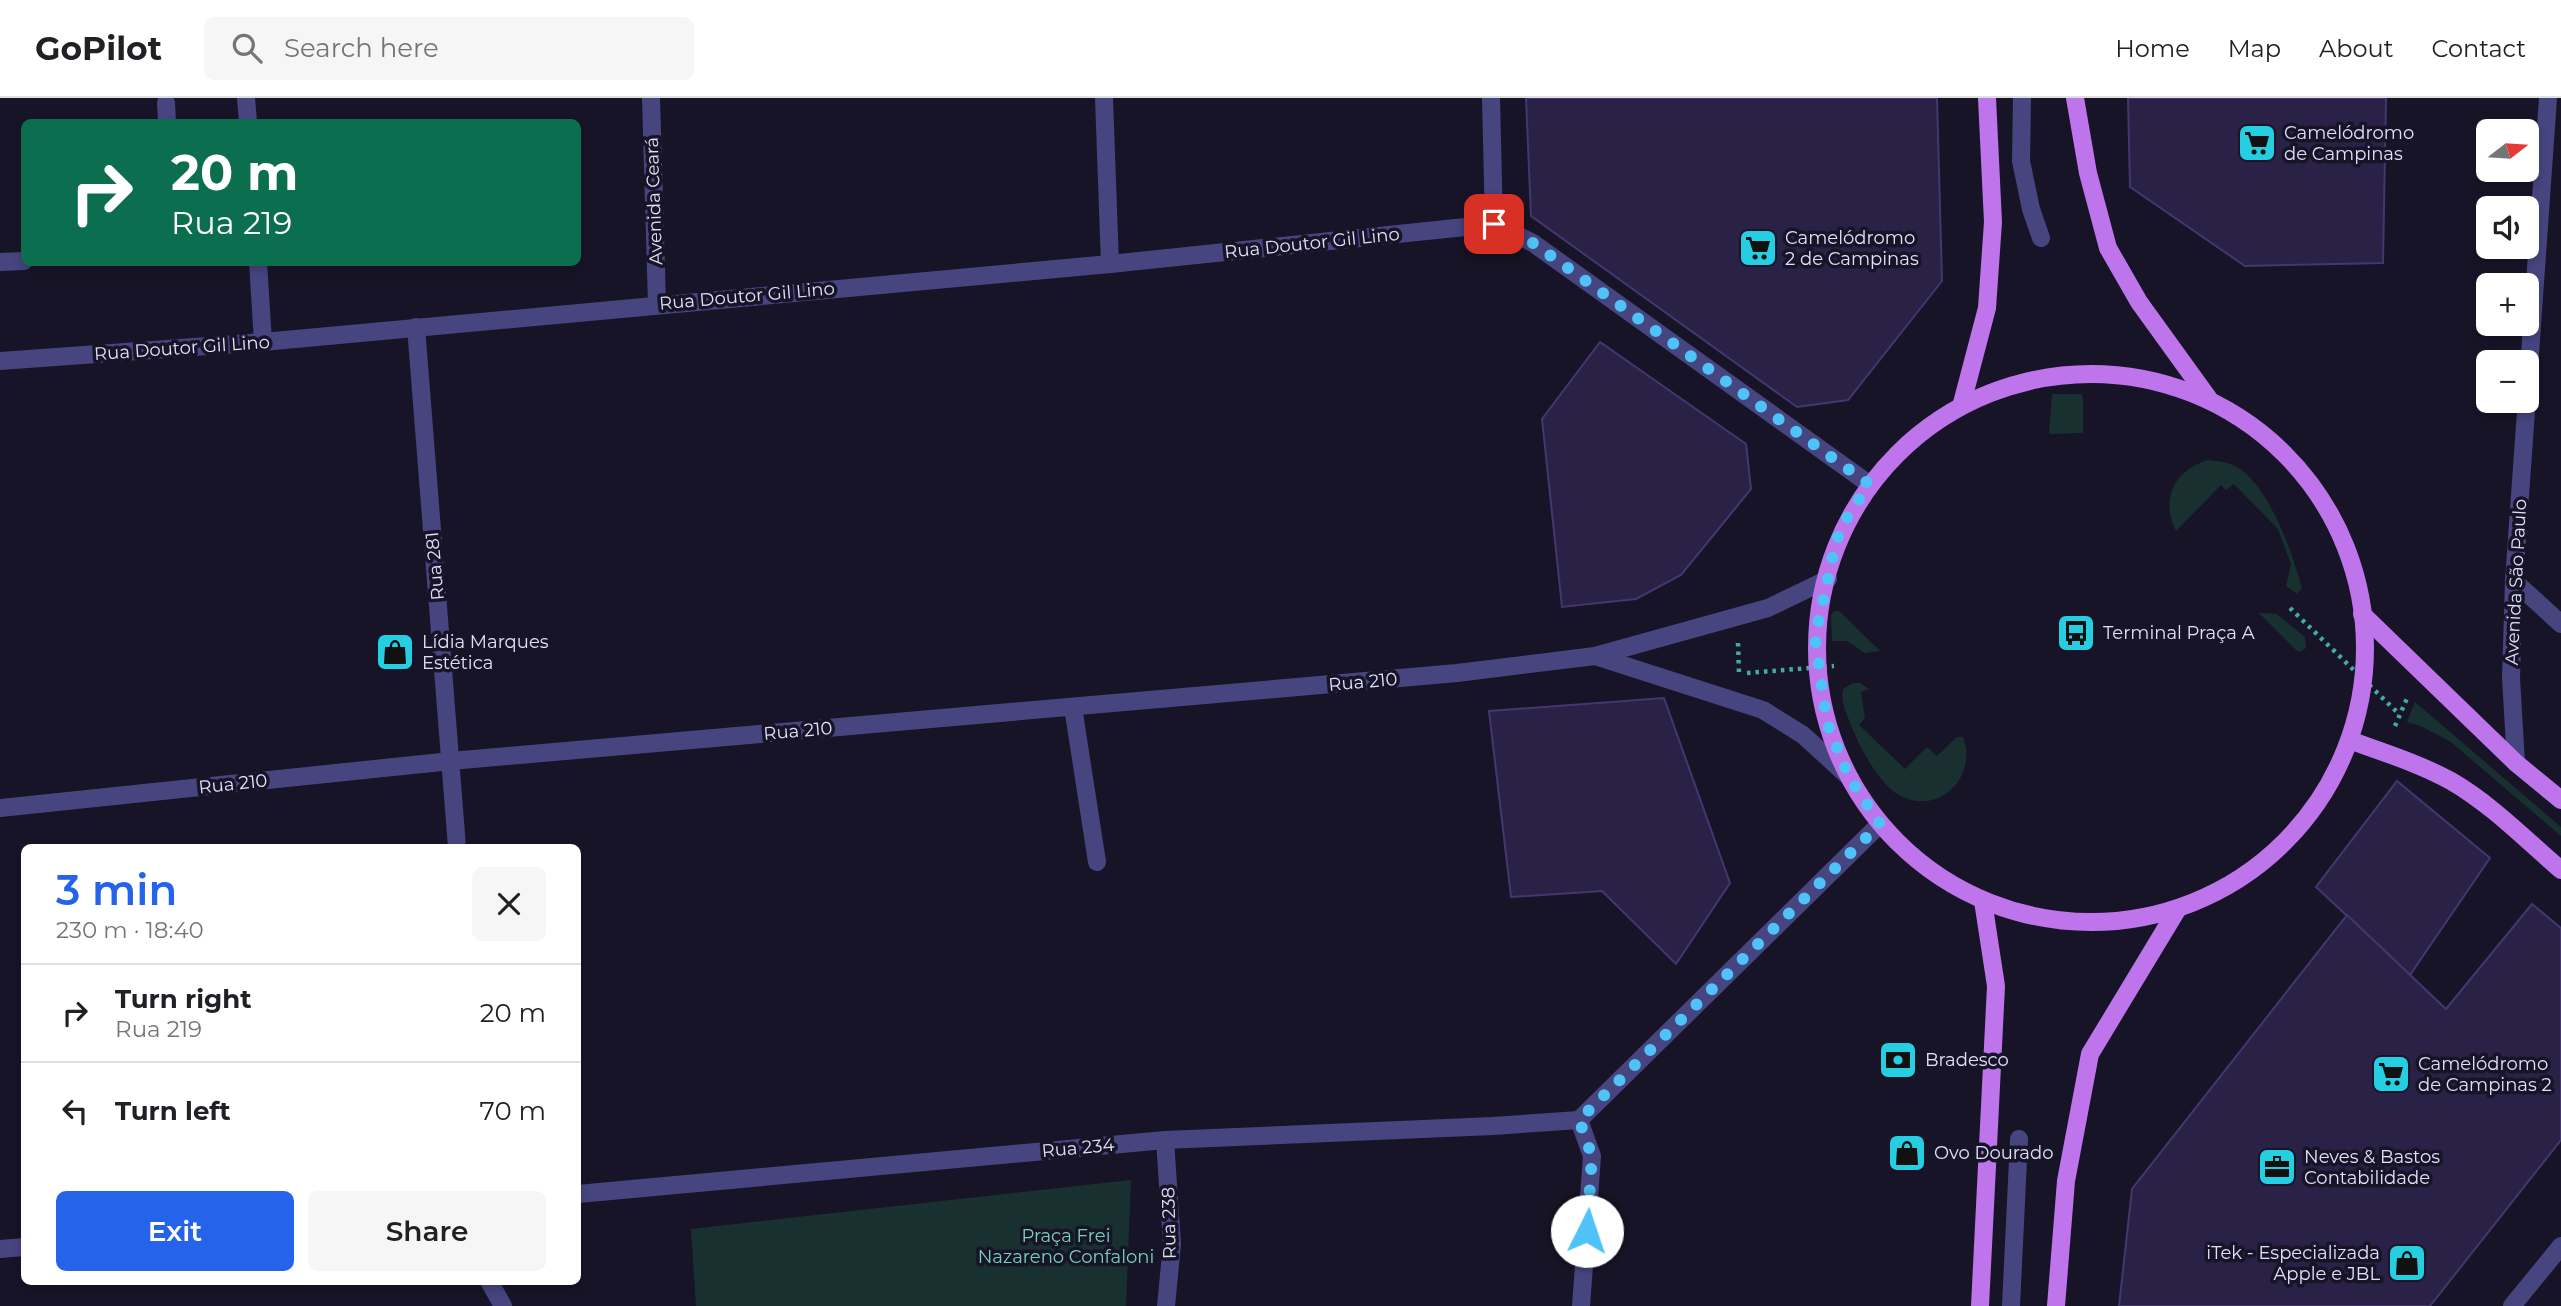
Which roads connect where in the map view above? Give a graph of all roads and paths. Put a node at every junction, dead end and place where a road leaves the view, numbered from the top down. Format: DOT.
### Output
graph roads {
  1 [pos="246,98"];
  2 [pos="651,98"];
  3 [pos="1104,98"];
  4 [pos="1491,98"];
  5 [pos="1987,98"];
  6 [pos="2022,98"];
  7 [pos="2075,98"];
  8 [pos="2549,98"];
  9 [pos="166,103"];
  10 [pos="167,119"];
  11 [pos="248,119"];
  12 [pos="1494,224"];
  13 [pos="2041,238"];
  14 [pos="21,261"];
  15 [pos="0,262"];
  16 [pos="1110,264"];
  17 [pos="258,266"];
  18 [pos="657,304"];
  19 [pos="416,327"];
  20 [pos="263,342"];
  21 [pos="0,361"];
  22 [pos="2208,399"];
  23 [pos="1962,403"];
  24 [pos="1869,484"];
  25 [pos="1828,579"];
  26 [pos="2514,581"];
  27 [pos="2290,608"];
  28 [pos="2362,614"];
  29 [pos="1737,617"];
  30 [pos="2561,624"];
  31 [pos="1595,656"];
  32 [pos="1827,667"];
  33 [pos="1740,674"];
  34 [pos="2362,679"];
  35 [pos="1741,702"];
  36 [pos="1073,707"];
  37 [pos="2399,714"];
  38 [pos="2355,743"];
  39 [pos="451,761"];
  40 [pos="2516,763"];
  41 [pos="1849,777"];
  42 [pos="2561,800"];
  43 [pos="0,808"];
  44 [pos="1880,824"];
  45 [pos="457,844"];
  46 [pos="1097,862"];
  47 [pos="2561,870"];
  48 [pos="1983,901"];
  49 [pos="2177,910"];
  50 [pos="1579,1120"];
  51 [pos="2019,1139"];
  52 [pos="1165,1140"];
  53 [pos="581,1194"];
  54 [pos="2561,1246"];
  55 [pos="21,1247"];
  56 [pos="0,1249"];
  57 [pos="491,1285"];
  58 [pos="503,1306"];
  59 [pos="1166,1306"];
  60 [pos="1581,1306"];
  61 [pos="1980,1306"];
  62 [pos="2011,1306"];
  63 [pos="2056,1306"];
  64 [pos="2512,1306"];
  1 -- 11 [label="street"];
  2 -- 18 [label="street, Avenida Ceará"];
  3 -- 16 [label="street"];
  4 -- 12 [label="street"];
  5 -- 23 [label="main road"];
  6 -- 13 [label="street"];
  7 -- 22 [label="main road"];
  8 -- 26 [label="street, Avenida São Paulo"];
  9 -- 10 [label="street"];
  12 -- 16 [label="street, Rua Doutor Gil Lino"];
  12 -- 24 [label="street"];
  14 -- 15 [label="street"];
  16 -- 18 [label="street, Rua Doutor Gil Lino"];
  17 -- 20 [label="street"];
  18 -- 19 [label="street, Rua Doutor Gil Lino"];
  19 -- 20 [label="street, Rua Doutor Gil Lino"];
  19 -- 39 [label="street, Rua 281"];
  20 -- 21 [label="street, Rua Doutor Gil Lino"];
  22 -- 23 [label="main road"];
  22 -- 28 [label="main road"];
  23 -- 24 [label="main road"];
  24 -- 25 [label="main road"];
  25 -- 29 [label="street, Rua 210"];
  25 -- 32 [label="main road"];
  26 -- 30 [label="street"];
  26 -- 40 [label="street, Avenida São Paulo"];
  27 -- 34 [label="path"];
  28 -- 34 [label="main road"];
  28 -- 40 [label="main road"];
  29 -- 31 [label="street, Rua 210"];
  29 -- 33 [label="path"];
  31 -- 35 [label="street, Rua 210"];
  31 -- 36 [label="street, Rua 210"];
  32 -- 33 [label="path"];
  32 -- 41 [label="main road"];
  33 -- 35 [label="path"];
  34 -- 37 [label="path"];
  34 -- 38 [label="main road"];
  35 -- 41 [label="street, Rua 210"];
  36 -- 39 [label="street, Rua 210"];
  36 -- 46 [label="street"];
  38 -- 47 [label="main road"];
  38 -- 49 [label="main road"];
  39 -- 43 [label="street, Rua 210"];
  39 -- 45 [label="street, Rua 281"];
  40 -- 42 [label="main road"];
  41 -- 44 [label="main road"];
  44 -- 48 [label="main road"];
  44 -- 50 [label="street"];
  48 -- 49 [label="main road"];
  48 -- 61 [label="main road"];
  49 -- 63 [label="main road"];
  50 -- 52 [label="street, Rua 234"];
  50 -- 60 [label="street"];
  51 -- 62 [label="street"];
  52 -- 53 [label="street, Rua 234"];
  52 -- 59 [label="street, Rua 238"];
  54 -- 64 [label="street"];
  55 -- 56 [label="street"];
  57 -- 58 [label="street"];
}
